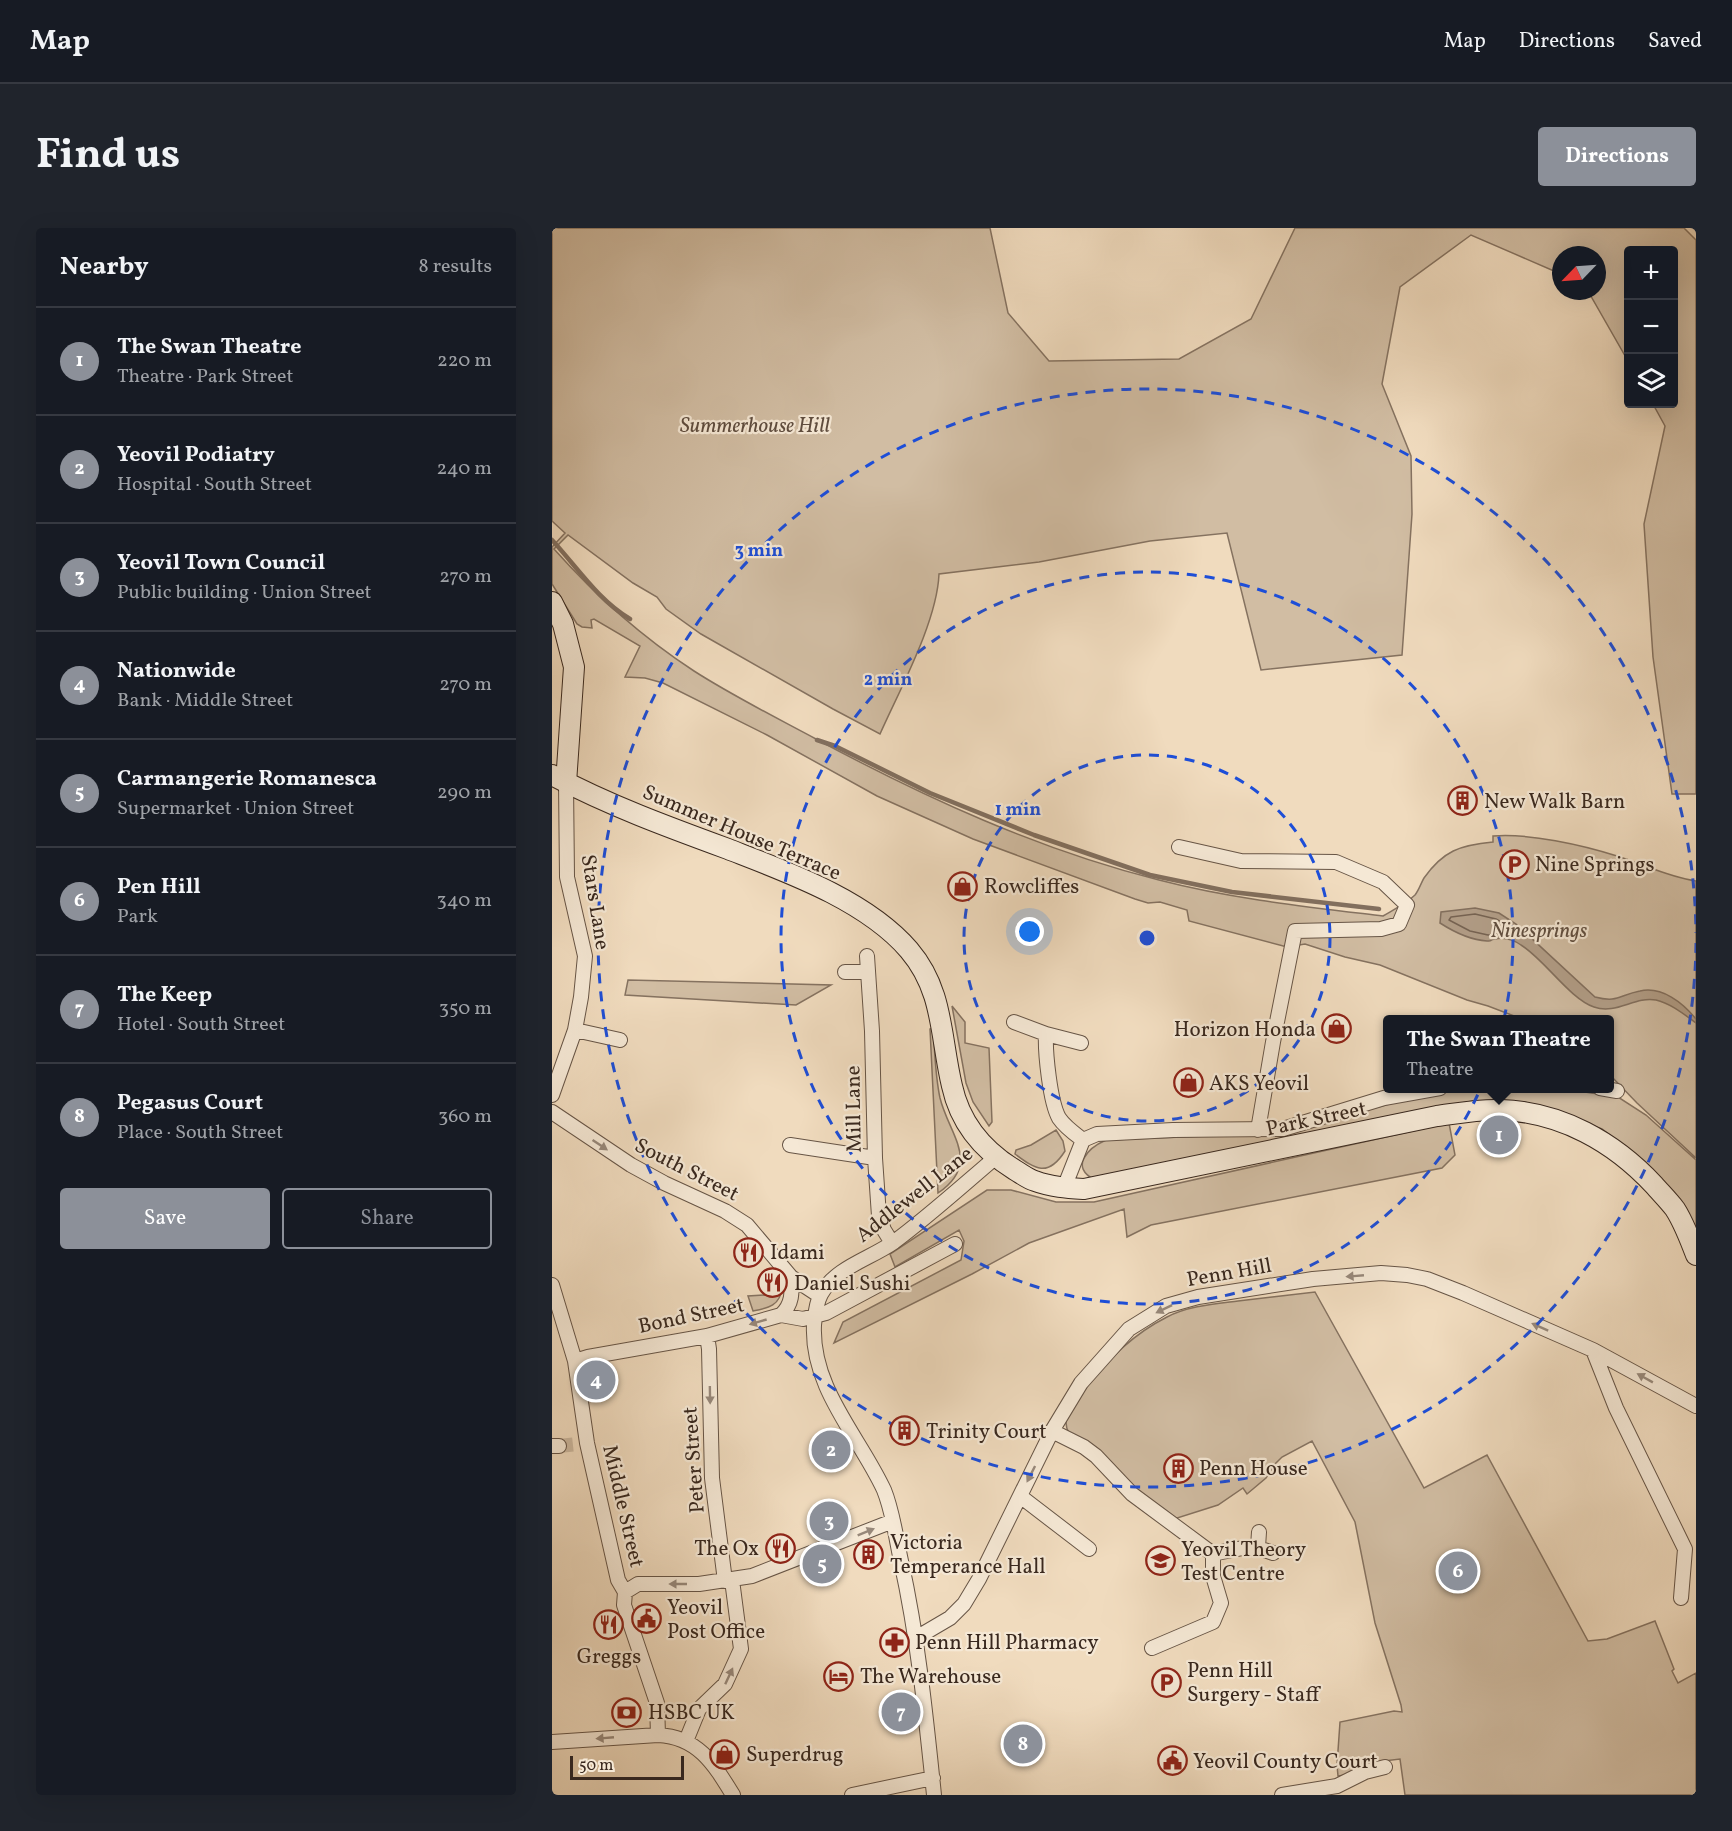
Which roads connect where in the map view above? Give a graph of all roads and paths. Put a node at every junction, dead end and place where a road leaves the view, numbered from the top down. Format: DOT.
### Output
graph roads {
  1 [pos="552,602"];
  2 [pos="559,779"];
  3 [pos="1179,847"];
  4 [pos="867,956"];
  5 [pos="845,972"];
  6 [pos="868,972"];
  7 [pos="1014,1022"];
  8 [pos="575,1030"];
  9 [pos="1046,1034"];
  10 [pos="620,1040"];
  11 [pos="1081,1043"];
  12 [pos="1614,1091"];
  13 [pos="1617,1091"];
  14 [pos="1415,1093"];
  15 [pos="552,1095"];
  16 [pos="552,1112"];
  17 [pos="1258,1130"];
  18 [pos="1083,1140"];
  19 [pos="790,1145"];
  20 [pos="874,1158"];
  21 [pos="995,1158"];
  22 [pos="1064,1188"];
  23 [pos="892,1243"];
  24 [pos="955,1244"];
  25 [pos="1696,1255"];
  26 [pos="791,1277"];
  27 [pos="552,1285"];
  28 [pos="820,1296"];
  29 [pos="781,1315"];
  30 [pos="815,1317"];
  31 [pos="706,1336"];
  32 [pos="1593,1350"];
  33 [pos="575,1361"];
  34 [pos="1696,1406"];
  35 [pos="1052,1431"];
  36 [pos="1020,1496"];
  37 [pos="893,1521"];
  38 [pos="1259,1532"];
  39 [pos="1258,1547"];
  40 [pos="1089,1549"];
  41 [pos="1273,1552"];
  42 [pos="1213,1554"];
  43 [pos="729,1581"];
  44 [pos="625,1592"];
  45 [pos="1681,1598"];
  46 [pos="916,1638"];
  47 [pos="1152,1648"];
  48 [pos="658,1735"];
  49 [pos="687,1741"];
  50 [pos="552,1742"];
  51 [pos="1385,1767"];
  52 [pos="933,1778"];
  53 [pos="733,1795"];
  54 [pos="852,1795"];
  55 [pos="934,1795"];
  56 [pos="1282,1795"];
  1 -- 2 [label="street"];
  2 -- 8 [label="street, Stars Lane"];
  2 -- 21 [label="street, Summer House Terrace"];
  3 -- 17 [label="street"];
  4 -- 6 [label="street, Mill Lane"];
  5 -- 6 [label="street"];
  6 -- 20 [label="street, Mill Lane"];
  7 -- 9 [label="street"];
  8 -- 10 [label="street"];
  8 -- 15 [label="street, Stars Lane"];
  9 -- 11 [label="street"];
  9 -- 18 [label="street"];
  12 -- 13 [label="street"];
  14 -- 17 [label="street"];
  16 -- 26 [label="street, South Street, one-way"];
  17 -- 18 [label="street"];
  18 -- 22 [label="street"];
  19 -- 20 [label="street"];
  20 -- 23 [label="street, Mill Lane"];
  21 -- 22 [label="street, Summer House Terrace"];
  21 -- 23 [label="street, Addlewell Lane"];
  22 -- 25 [label="street, Park Street"];
  23 -- 28 [label="street, Addlewell Lane"];
  24 -- 30 [label="street"];
  26 -- 28 [label="street, South Street"];
  26 -- 29 [label="street"];
  27 -- 33 [label="street, Middle Street"];
  28 -- 30 [label="street, Addlewell Lane"];
  29 -- 30 [label="street, Bond Street"];
  29 -- 31 [label="street, Bond Street, one-way"];
  30 -- 37 [label="street"];
  31 -- 33 [label="street, Bond Street"];
  31 -- 43 [label="street, Peter Street, one-way"];
  34 -- 32 [label="street, Penn Hill, one-way"];
  32 -- 35 [label="street, Penn Hill, one-way"];
  32 -- 45 [label="street"];
  33 -- 44 [label="street, Middle Street"];
  35 -- 36 [label="street, Penn Hill, one-way"];
  35 -- 42 [label="street"];
  36 -- 40 [label="street"];
  36 -- 46 [label="street, Penn Hill"];
  43 -- 37 [label="street, one-way"];
  37 -- 46 [label="street"];
  38 -- 39 [label="street"];
  39 -- 41 [label="street"];
  39 -- 42 [label="street"];
  42 -- 47 [label="street"];
  43 -- 44 [label="street, one-way"];
  49 -- 43 [label="street, Peter Street, one-way"];
  44 -- 48 [label="street, Middle Street"];
  46 -- 52 [label="street"];
  48 -- 49 [label="street"];
  48 -- 50 [label="street, one-way"];
  49 -- 53 [label="street"];
  51 -- 56 [label="street"];
  52 -- 54 [label="street"];
  52 -- 55 [label="street"];
}
